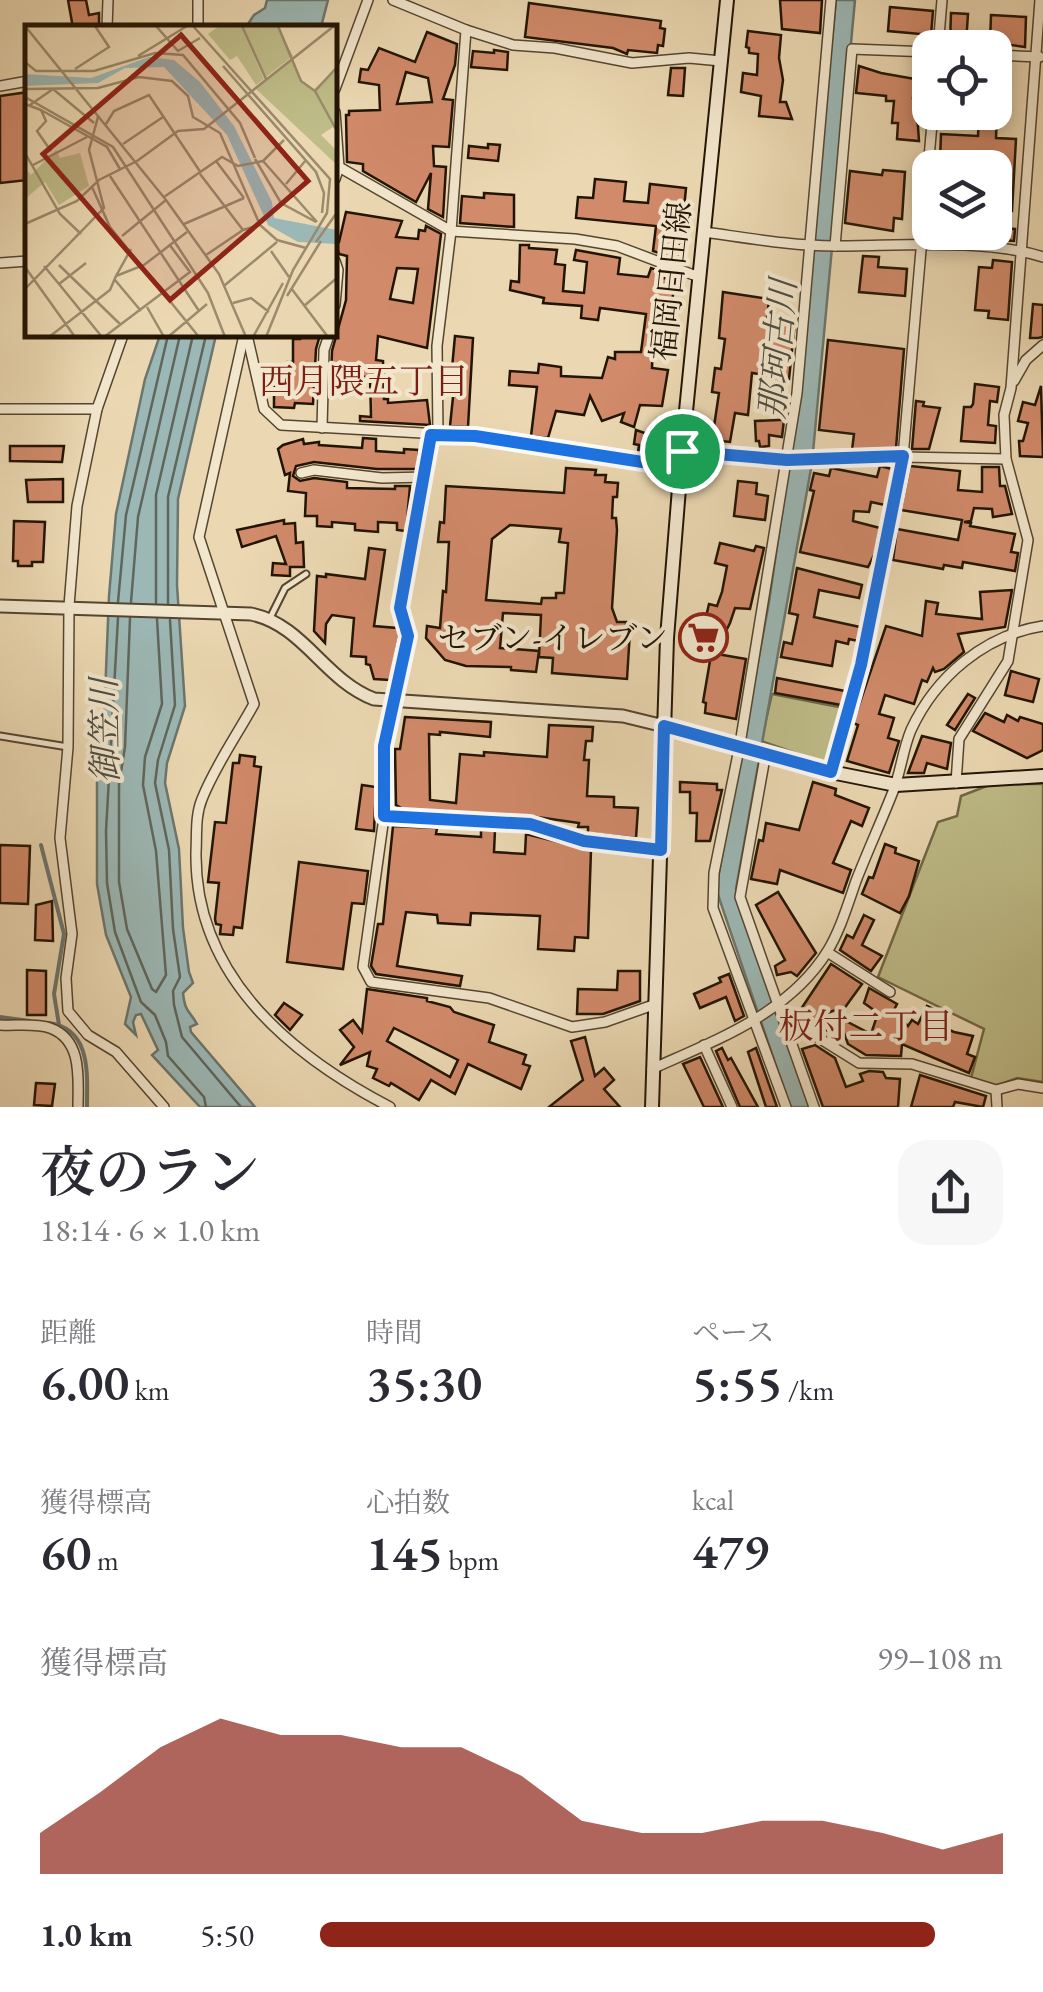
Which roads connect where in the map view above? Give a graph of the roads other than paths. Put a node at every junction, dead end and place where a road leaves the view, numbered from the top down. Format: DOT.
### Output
graph roads {
  1 [pos="108,0"];
  2 [pos="368,0"];
  3 [pos="393,0"];
  4 [pos="727,0"];
  5 [pos="832,0"];
  6 [pos="942,0"];
  7 [pos="1040,0"];
  8 [pos="107,25"];
  9 [pos="466,30"];
  10 [pos="940,30"];
  11 [pos="912,51"];
  12 [pos="1012,56"];
  13 [pos="1040,57"];
  14 [pos="721,61"];
  15 [pos="338,81"];
  16 [pos="25,82"];
  17 [pos="0,86"];
  18 [pos="338,167"];
  19 [pos="450,231"];
  20 [pos="704,232"];
  21 [pos="809,245"];
  22 [pos="912,245"];
  23 [pos="836,246"];
  24 [pos="921,250"];
  25 [pos="1012,250"];
  26 [pos="1022,250"];
  27 [pos="1043,257"];
  28 [pos="25,261"];
  29 [pos="0,263"];
  30 [pos="699,277"];
  31 [pos="124,338"];
  32 [pos="245,338"];
  33 [pos="247,338"];
  34 [pos="327,338"];
  35 [pos="1043,345"];
  36 [pos="1011,388"];
  37 [pos="0,409"];
  38 [pos="97,409"];
  39 [pos="322,428"];
  40 [pos="435,435"];
  41 [pos="682,451"];
  42 [pos="903,456"];
  43 [pos="1006,459"];
  44 [pos="787,460"];
  45 [pos="681,468"];
  46 [pos="301,474"];
  47 [pos="426,478"];
  48 [pos="306,574"];
  49 [pos="0,606"];
  50 [pos="74,606"];
  51 [pos="221,612"];
  52 [pos="270,618"];
  53 [pos="1043,626"];
  54 [pos="1014,636"];
  55 [pos="395,702"];
  56 [pos="664,726"];
  57 [pos="0,736"];
  58 [pos="740,744"];
  59 [pos="68,747"];
  60 [pos="766,752"];
  61 [pos="831,772"];
  62 [pos="1043,776"];
  63 [pos="956,783"];
  64 [pos="896,786"];
  65 [pos="384,816"];
  66 [pos="661,850"];
  67 [pos="827,952"];
  68 [pos="890,992"];
  69 [pos="656,1004"];
  70 [pos="778,1006"];
  71 [pos="754,1020"];
  72 [pos="0,1025"];
  73 [pos="704,1045"];
  74 [pos="652,1069"];
  75 [pos="1043,1088"];
  76 [pos="996,1090"];
  77 [pos="78,1107"];
  78 [pos="164,1107"];
  79 [pos="390,1107"];
  80 [pos="652,1107"];
  81 [pos="732,1107"];
  82 [pos="786,1107"];
  83 [pos="814,1107"];
  84 [pos="997,1107"];
  1 -- 8 [label="street"];
  2 -- 15 [label="street"];
  3 -- 9 [label="street"];
  4 -- 14 [label="main road, 福岡日田線"];
  5 -- 21 [label="street"];
  6 -- 10 [label="street"];
  7 -- 13 [label="street"];
  9 -- 14 [label="street"];
  9 -- 19 [label="street"];
  11 -- 23 [label="street"];
  12 -- 13 [label="street"];
  13 -- 26 [label="street"];
  14 -- 20 [label="main road, 福岡日田線"];
  16 -- 17 [label="street"];
  18 -- 19 [label="street"];
  19 -- 30 [label="street"];
  19 -- 40 [label="street"];
  20 -- 21 [label="street"];
  20 -- 30 [label="main road, 福岡日田線"];
  21 -- 23 [label="street"];
  21 -- 44 [label="street"];
  22 -- 23 [label="street"];
  24 -- 42 [label="street"];
  25 -- 26 [label="street"];
  26 -- 27 [label="street"];
  26 -- 36 [label="street"];
  28 -- 29 [label="street"];
  30 -- 41 [label="main road, 福岡日田線"];
  31 -- 38 [label="street"];
  32 -- 51 [label="street"];
  33 -- 39 [label="street"];
  34 -- 39 [label="street"];
  35 -- 36 [label="street"];
  36 -- 43 [label="street"];
  37 -- 38 [label="street"];
  38 -- 50 [label="street"];
  39 -- 40 [label="street"];
  40 -- 45 [label="street"];
  40 -- 47 [label="street"];
  41 -- 44 [label="street"];
  41 -- 45 [label="main road, 福岡日田線"];
  42 -- 43 [label="street"];
  42 -- 44 [label="street"];
  42 -- 61 [label="street"];
  43 -- 54 [label="street"];
  44 -- 58 [label="street"];
  45 -- 56 [label="main road, 福岡日田線"];
  46 -- 47 [label="street"];
  47 -- 55 [label="street"];
  48 -- 52 [label="lane"];
  49 -- 50 [label="street"];
  50 -- 51 [label="street"];
  50 -- 59 [label="street"];
  51 -- 52 [label="street"];
  51 -- 79 [label="street"];
  52 -- 55 [label="street"];
  53 -- 54 [label="street"];
  54 -- 63 [label="street"];
  54 -- 64 [label="street"];
  55 -- 56 [label="street"];
  55 -- 65 [label="street"];
  56 -- 58 [label="main road"];
  56 -- 66 [label="main road, 福岡日田線"];
  57 -- 59 [label="lane"];
  58 -- 60 [label="main road"];
  58 -- 71 [label="street"];
  59 -- 78 [label="street"];
  60 -- 61 [label="main road"];
  60 -- 70 [label="street"];
  61 -- 64 [label="main road"];
  62 -- 63 [label="main road"];
  63 -- 64 [label="main road"];
  64 -- 67 [label="street"];
  65 -- 66 [label="street"];
  65 -- 69 [label="street"];
  66 -- 69 [label="main road, 福岡日田線"];
  67 -- 68 [label="street"];
  67 -- 70 [label="street"];
  69 -- 74 [label="main road, 福岡日田線"];
  70 -- 71 [label="street"];
  70 -- 76 [label="street"];
  70 -- 83 [label="street"];
  71 -- 73 [label="street"];
  71 -- 82 [label="street"];
  72 -- 77 [label="street"];
  73 -- 74 [label="street"];
  73 -- 81 [label="street"];
  74 -- 80 [label="main road, 福岡日田線"];
  75 -- 76 [label="street"];
  76 -- 84 [label="street"];
}
